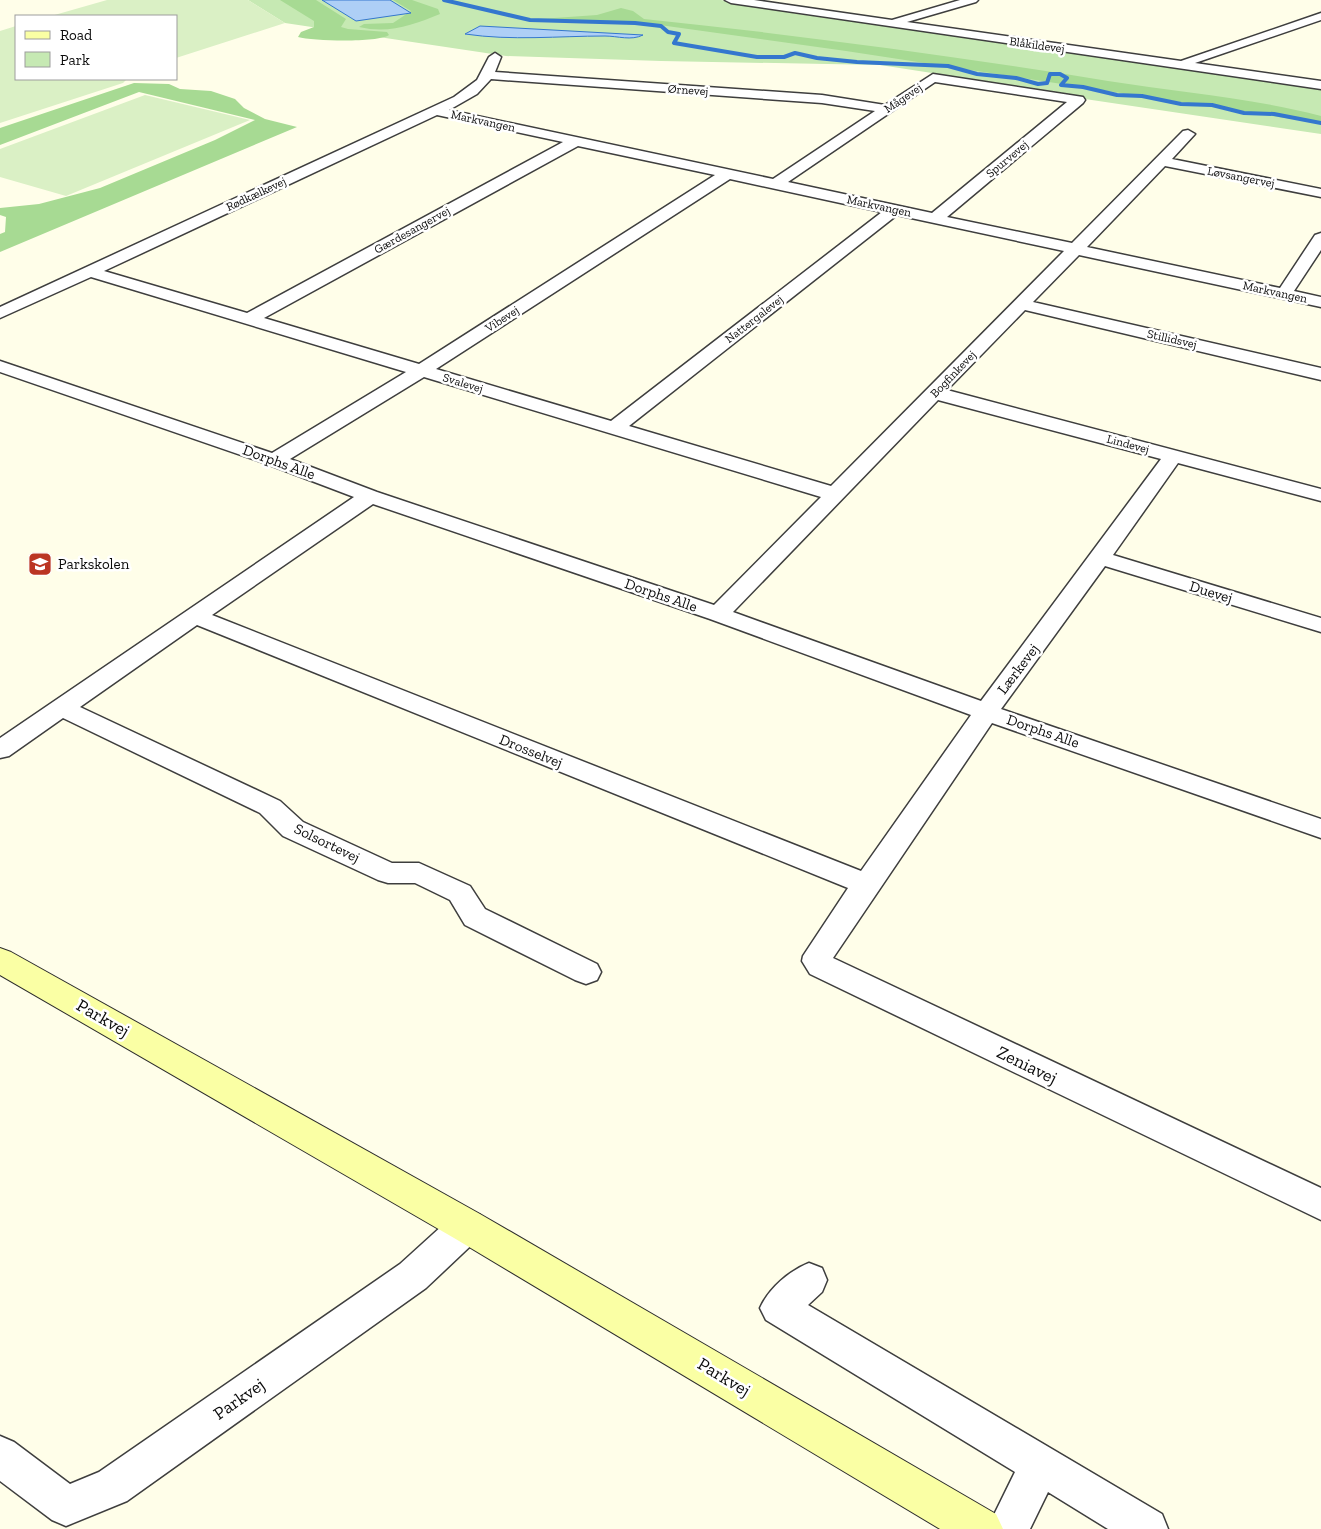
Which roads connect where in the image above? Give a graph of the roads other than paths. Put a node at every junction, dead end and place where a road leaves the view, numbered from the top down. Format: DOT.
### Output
graph roads {
  1 [pos="731,0"];
  2 [pos="972,0"];
  3 [pos="1321,16"];
  4 [pos="892,24"];
  5 [pos="495,57"];
  6 [pos="1183,65"];
  7 [pos="489,76"];
  8 [pos="1321,84"];
  9 [pos="1078,100"];
  10 [pos="887,109"];
  11 [pos="437,111"];
  12 [pos="1188,134"];
  13 [pos="576,141"];
  14 [pos="1162,161"];
  15 [pos="727,174"];
  16 [pos="776,184"];
  17 [pos="1321,193"];
  18 [pos="894,210"];
  19 [pos="936,218"];
  20 [pos="1321,238"];
  21 [pos="1076,249"];
  22 [pos="91,272"];
  23 [pos="1284,294"];
  24 [pos="1321,302"];
  25 [pos="1022,304"];
  26 [pos="0,313"];
  27 [pos="249,319"];
  28 [pos="0,366"];
  29 [pos="421,371"];
  30 [pos="1321,374"];
  31 [pos="935,393"];
  32 [pos="613,429"];
  33 [pos="1173,456"];
  34 [pos="274,460"];
  35 [pos="835,494"];
  36 [pos="1321,495"];
  37 [pos="370,496"];
  38 [pos="1101,558"];
  39 [pos="718,614"];
  40 [pos="197,617"];
  41 [pos="1321,625"];
  42 [pos="64,708"];
  43 [pos="986,712"];
  44 [pos="7,738"];
  45 [pos="1321,828"];
  46 [pos="866,884"];
  47 [pos="0,960"];
  48 [pos="586,972"];
  49 [pos="1321,1205"];
  50 [pos="467,1226"];
  51 [pos="809,1280"];
  52 [pos="0,1456"];
  53 [pos="1040,1465"];
  54 [pos="981,1529"];
  55 [pos="1008,1529"];
  56 [pos="1147,1529"];
  1 -- 4 [label="street, Blåkildevej"];
  2 -- 4 [label="street, Blåkildevej"];
  3 -- 6 [label="street"];
  4 -- 6 [label="street, Blåkildevej"];
  5 -- 7 [label="street"];
  6 -- 8 [label="street, Blåkildevej"];
  7 -- 10 [label="street, Ørnevej"];
  7 -- 11 [label="street, Rødkælkevej"];
  9 -- 10 [label="street, Mågevej"];
  9 -- 19 [label="street, Spurvevej"];
  10 -- 16 [label="street, Mågevej"];
  11 -- 13 [label="street, Markvangen"];
  11 -- 22 [label="street, Rødkælkevej"];
  12 -- 14 [label="street, Bogfinkevej"];
  13 -- 15 [label="street, Markvangen"];
  13 -- 27 [label="street, Gærdesangervej"];
  14 -- 17 [label="street, Løvsangervej"];
  14 -- 21 [label="street, Bogfinkevej"];
  15 -- 16 [label="street, Markvangen"];
  15 -- 29 [label="street, Vibevej"];
  16 -- 18 [label="street, Markvangen"];
  18 -- 19 [label="street, Markvangen"];
  18 -- 32 [label="street, Nattergalevej"];
  19 -- 21 [label="street, Markvangen"];
  20 -- 23 [label="street"];
  21 -- 23 [label="street, Markvangen"];
  21 -- 25 [label="street, Bogfinkevej"];
  22 -- 26 [label="street, Rødkælkevej"];
  22 -- 27 [label="street, Svalevej"];
  23 -- 24 [label="street, Markvangen"];
  25 -- 30 [label="street, Stillidsvej"];
  25 -- 31 [label="street, Bogfinkevej"];
  27 -- 29 [label="street, Svalevej"];
  28 -- 34 [label="street, Dorphs Alle"];
  29 -- 32 [label="street, Svalevej"];
  29 -- 34 [label="street, Vibevej"];
  31 -- 33 [label="street, Lindevej"];
  31 -- 35 [label="street, Bogfinkevej"];
  32 -- 35 [label="street, Svalevej"];
  33 -- 36 [label="street, Lindevej"];
  33 -- 38 [label="street, Lærkevej"];
  34 -- 37 [label="street, Dorphs Alle"];
  35 -- 39 [label="street, Bogfinkevej"];
  37 -- 39 [label="street, Dorphs Alle"];
  37 -- 40 [label="street"];
  38 -- 41 [label="street, Duevej"];
  38 -- 43 [label="street, Lærkevej"];
  39 -- 43 [label="street, Dorphs Alle"];
  40 -- 42 [label="street"];
  40 -- 46 [label="street, Drosselvej"];
  42 -- 44 [label="street"];
  42 -- 48 [label="street, Solsortevej"];
  43 -- 45 [label="street, Dorphs Alle"];
  43 -- 46 [label="street, Lærkevej"];
  46 -- 49 [label="street, Zeniavej"];
  47 -- 50 [label="street, Parkvej"];
  50 -- 52 [label="street, Parkvej"];
  50 -- 54 [label="street, Parkvej"];
  51 -- 53 [label="street"];
  53 -- 55 [label="street"];
  53 -- 56 [label="street"];
}
